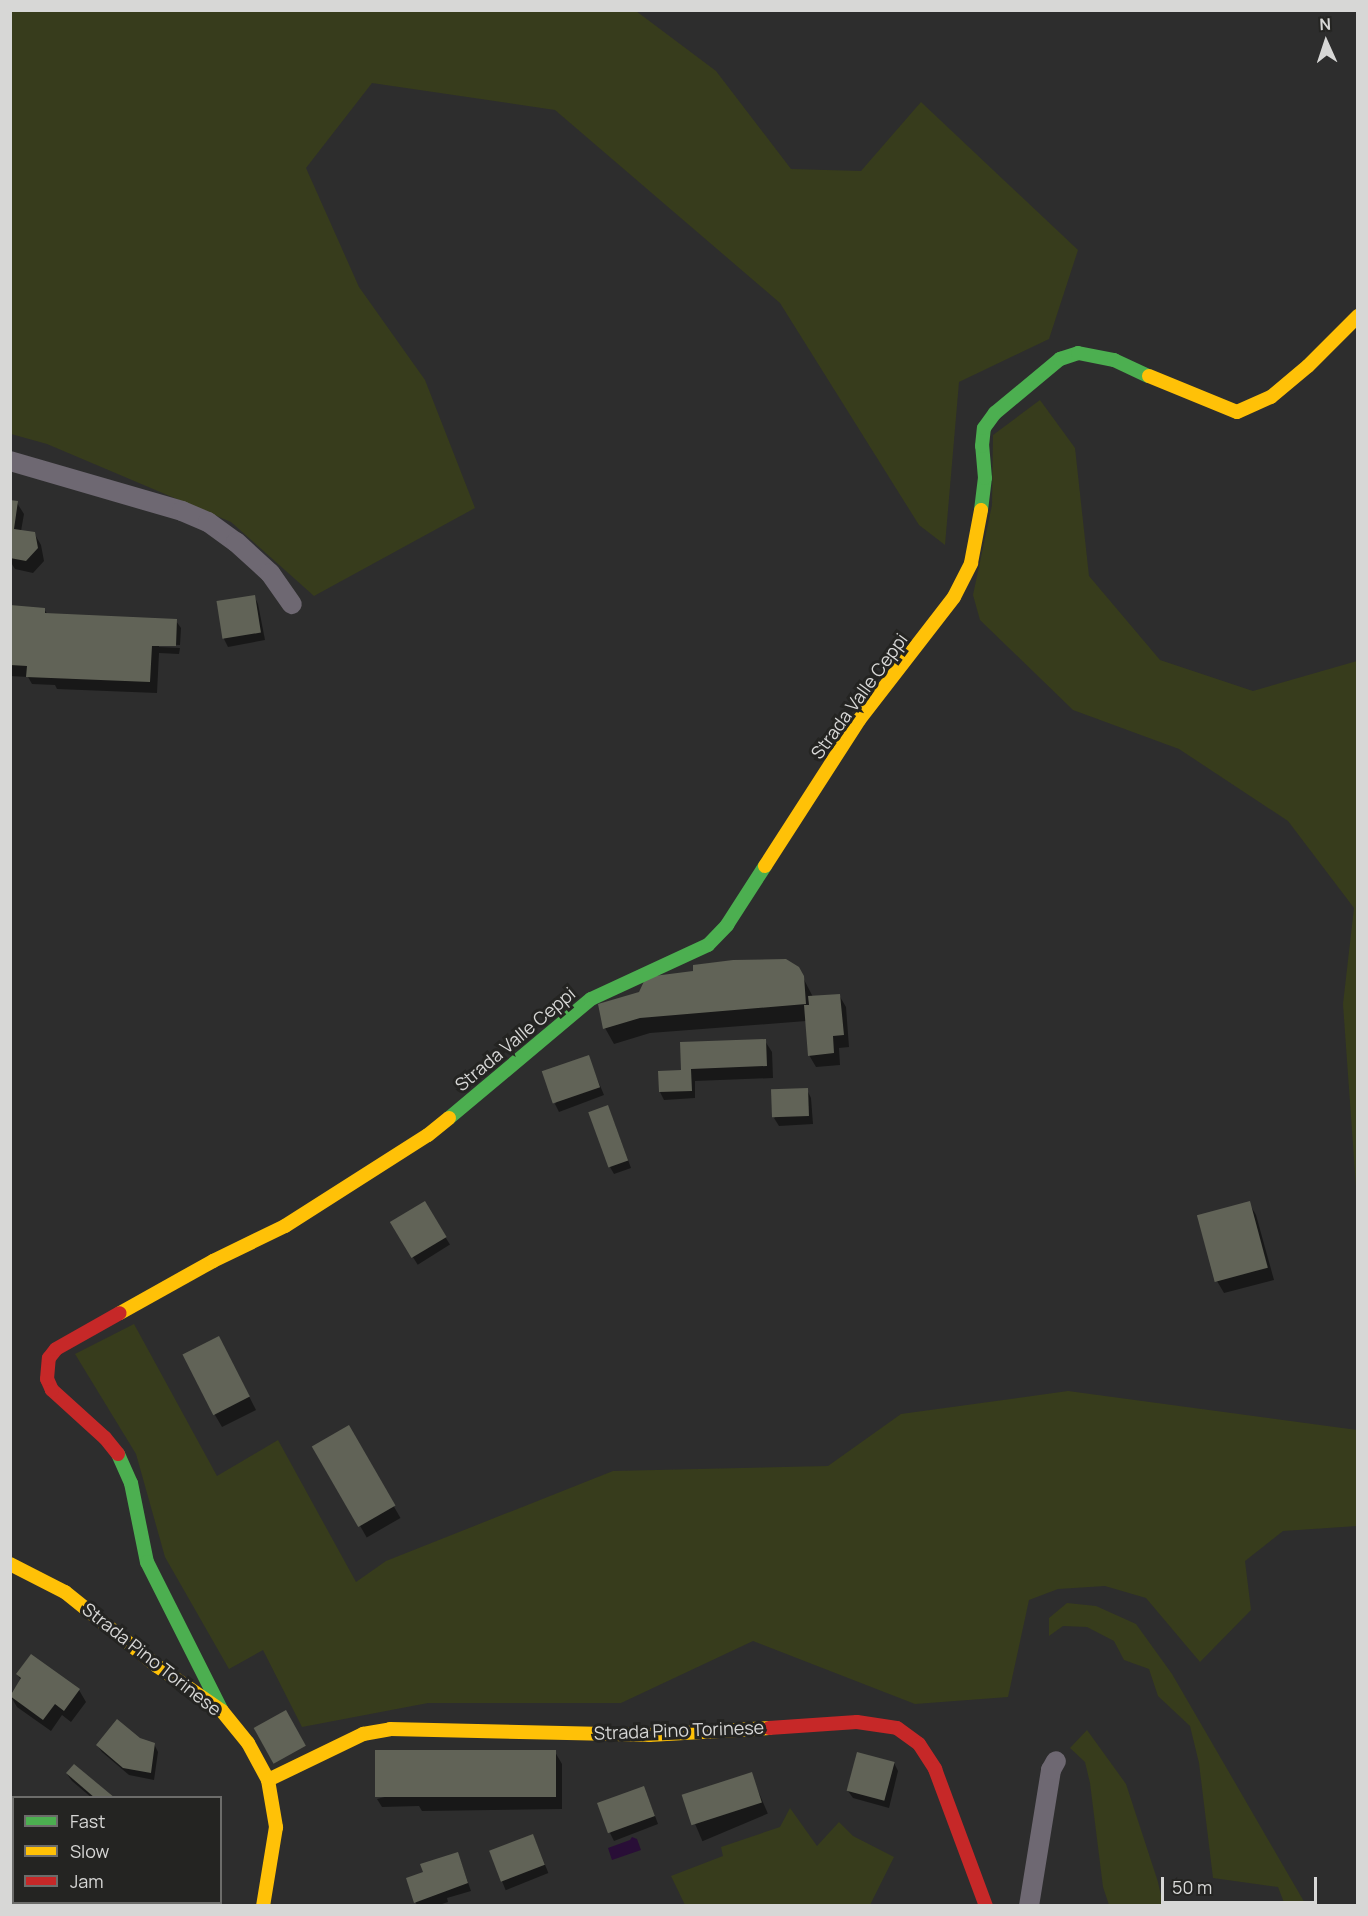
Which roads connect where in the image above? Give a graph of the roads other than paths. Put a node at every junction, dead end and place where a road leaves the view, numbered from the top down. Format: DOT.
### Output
graph roads {
  1 [pos="1358,316"];
  2 [pos="10,461"];
  3 [pos="292,604"];
  4 [pos="10,1564"];
  5 [pos="222,1711"];
  6 [pos="1056,1761"];
  7 [pos="268,1780"];
  8 [pos="263,1905"];
  9 [pos="986,1905"];
  10 [pos="1029,1905"];
  1 -- 5 [label="street, Strada Valle Ceppi"];
  2 -- 3 [label="street"];
  4 -- 5 [label="street, Strada Pino Torinese"];
  5 -- 7 [label="street, Strada Pino Torinese"];
  6 -- 10 [label="street"];
  7 -- 8 [label="street, Strada Pino Torinese"];
  7 -- 9 [label="street, Strada Pino Torinese"];
}
